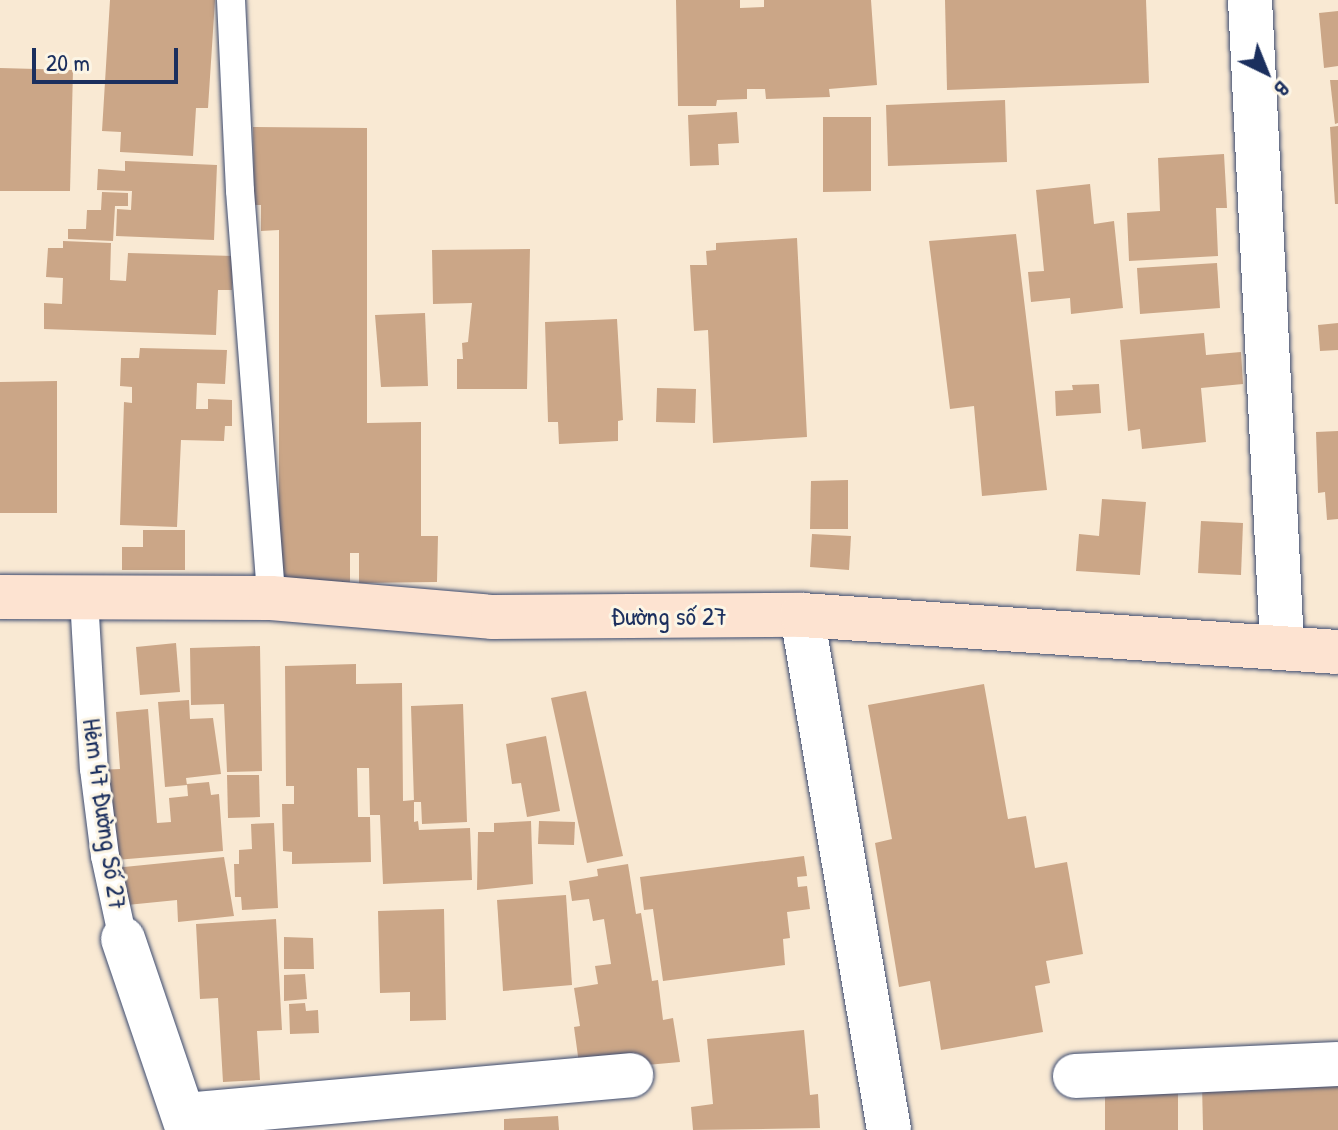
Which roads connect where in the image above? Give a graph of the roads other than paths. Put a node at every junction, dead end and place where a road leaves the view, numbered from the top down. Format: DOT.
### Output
graph roads {
  1 [pos="231,0"];
  2 [pos="1250,0"];
  3 [pos="0,597"];
  4 [pos="84,598"];
  5 [pos="271,598"];
  6 [pos="802,615"];
  7 [pos="1282,646"];
  8 [pos="1338,652"];
  9 [pos="123,939"];
  10 [pos="1338,1064"];
  11 [pos="631,1075"];
  12 [pos="1075,1076"];
  13 [pos="186,1123"];
  14 [pos="889,1130"];
  1 -- 5 [label="lane"];
  2 -- 7 [label="street"];
  3 -- 4 [label="street, Đường số 27"];
  4 -- 5 [label="street, Đường số 27"];
  4 -- 9 [label="lane, Hẻm 47 Đường Số 27"];
  5 -- 6 [label="street, Đường số 27"];
  6 -- 7 [label="street, Đường số 27"];
  6 -- 14 [label="street"];
  7 -- 8 [label="street, Đường số 27"];
  9 -- 13 [label="street, Hẻm 47 Đường Số 27"];
  10 -- 12 [label="street"];
  11 -- 13 [label="street"];
}
